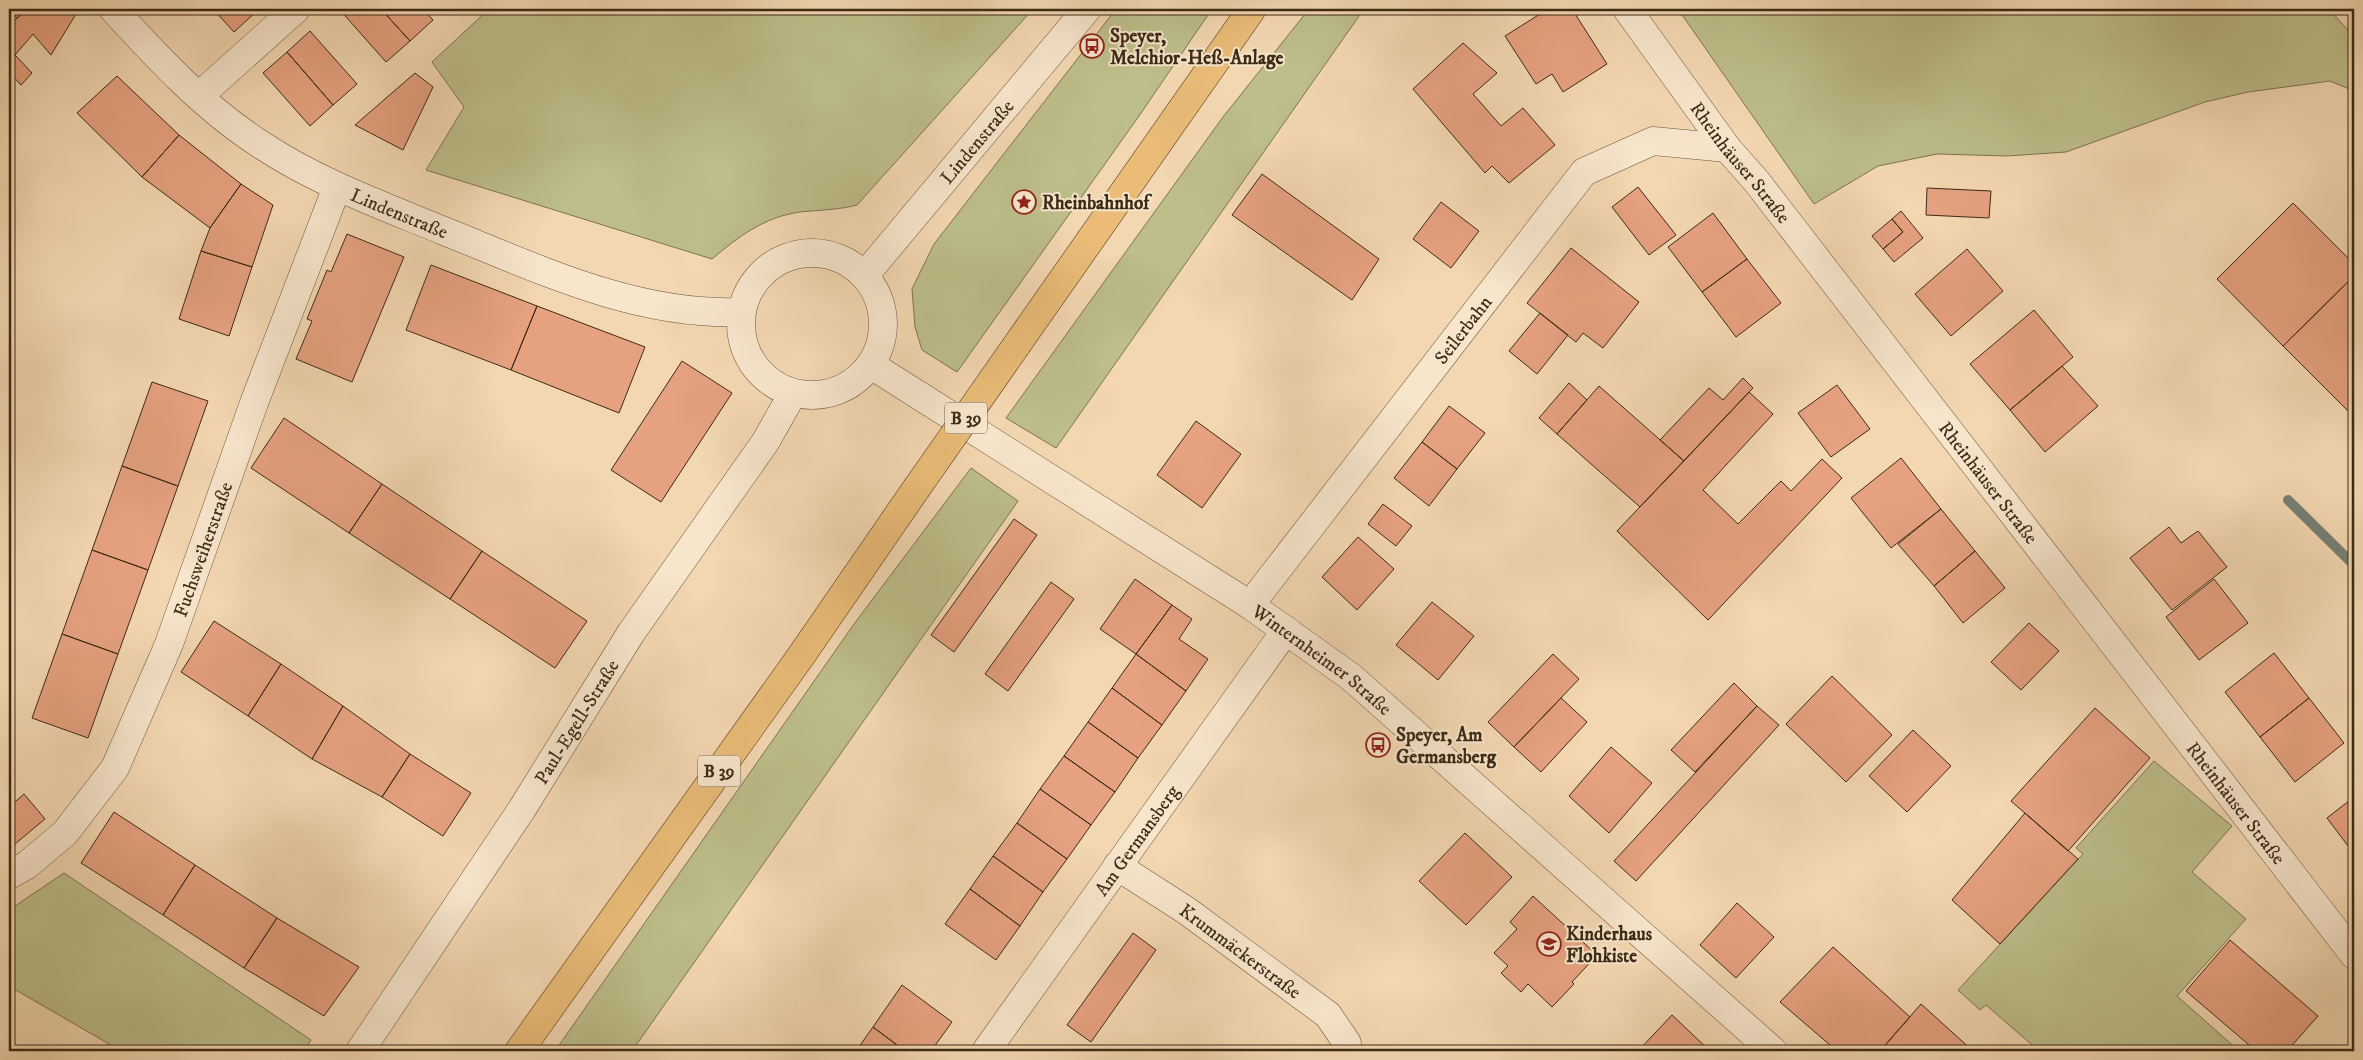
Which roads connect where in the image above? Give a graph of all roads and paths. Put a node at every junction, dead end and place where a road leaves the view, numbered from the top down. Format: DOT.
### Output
graph roads {
  1 [pos="113,9"];
  2 [pos="296,9"];
  3 [pos="1087,9"];
  4 [pos="1627,9"];
  5 [pos="1251,13"];
  6 [pos="199,96"];
  7 [pos="1727,148"];
  8 [pos="337,187"];
  9 [pos="866,275"];
  10 [pos="740,312"];
  11 [pos="871,364"];
  12 [pos="793,393"];
  13 [pos="1250,605"];
  14 [pos="1286,630"];
  15 [pos="1117,866"];
  16 [pos="9,875"];
  17 [pos="2354,955"];
  18 [pos="360,1051"];
  19 [pos="519,1051"];
  20 [pos="986,1051"];
  21 [pos="1347,1051"];
  22 [pos="1773,1051"];
  1 -- 6 [label="street, Lindenstraße"];
  2 -- 6 [label="street"];
  3 -- 9 [label="street, Lindenstraße"];
  4 -- 7 [label="street, Rheinhäuser Straße"];
  5 -- 19 [label="main road, B 39, bridge"];
  6 -- 8 [label="street, Lindenstraße"];
  7 -- 13 [label="street, Seilerbahn"];
  7 -- 17 [label="street, Rheinhäuser Straße"];
  8 -- 10 [label="street, Lindenstraße"];
  8 -- 16 [label="street, Fuchsweiherstraße"];
  9 -- 10 [label="street"];
  9 -- 11 [label="street"];
  10 -- 12 [label="street"];
  11 -- 12 [label="street"];
  11 -- 13 [label="street, Winternheimer Straße"];
  12 -- 18 [label="street, Paul-Egell-Straße"];
  13 -- 14 [label="street, Winternheimer Straße"];
  14 -- 15 [label="street, Am Germansberg"];
  14 -- 22 [label="street, Winternheimer Straße"];
  15 -- 20 [label="street, Am Germansberg"];
  15 -- 21 [label="street, Krummäckerstraße"];
}
